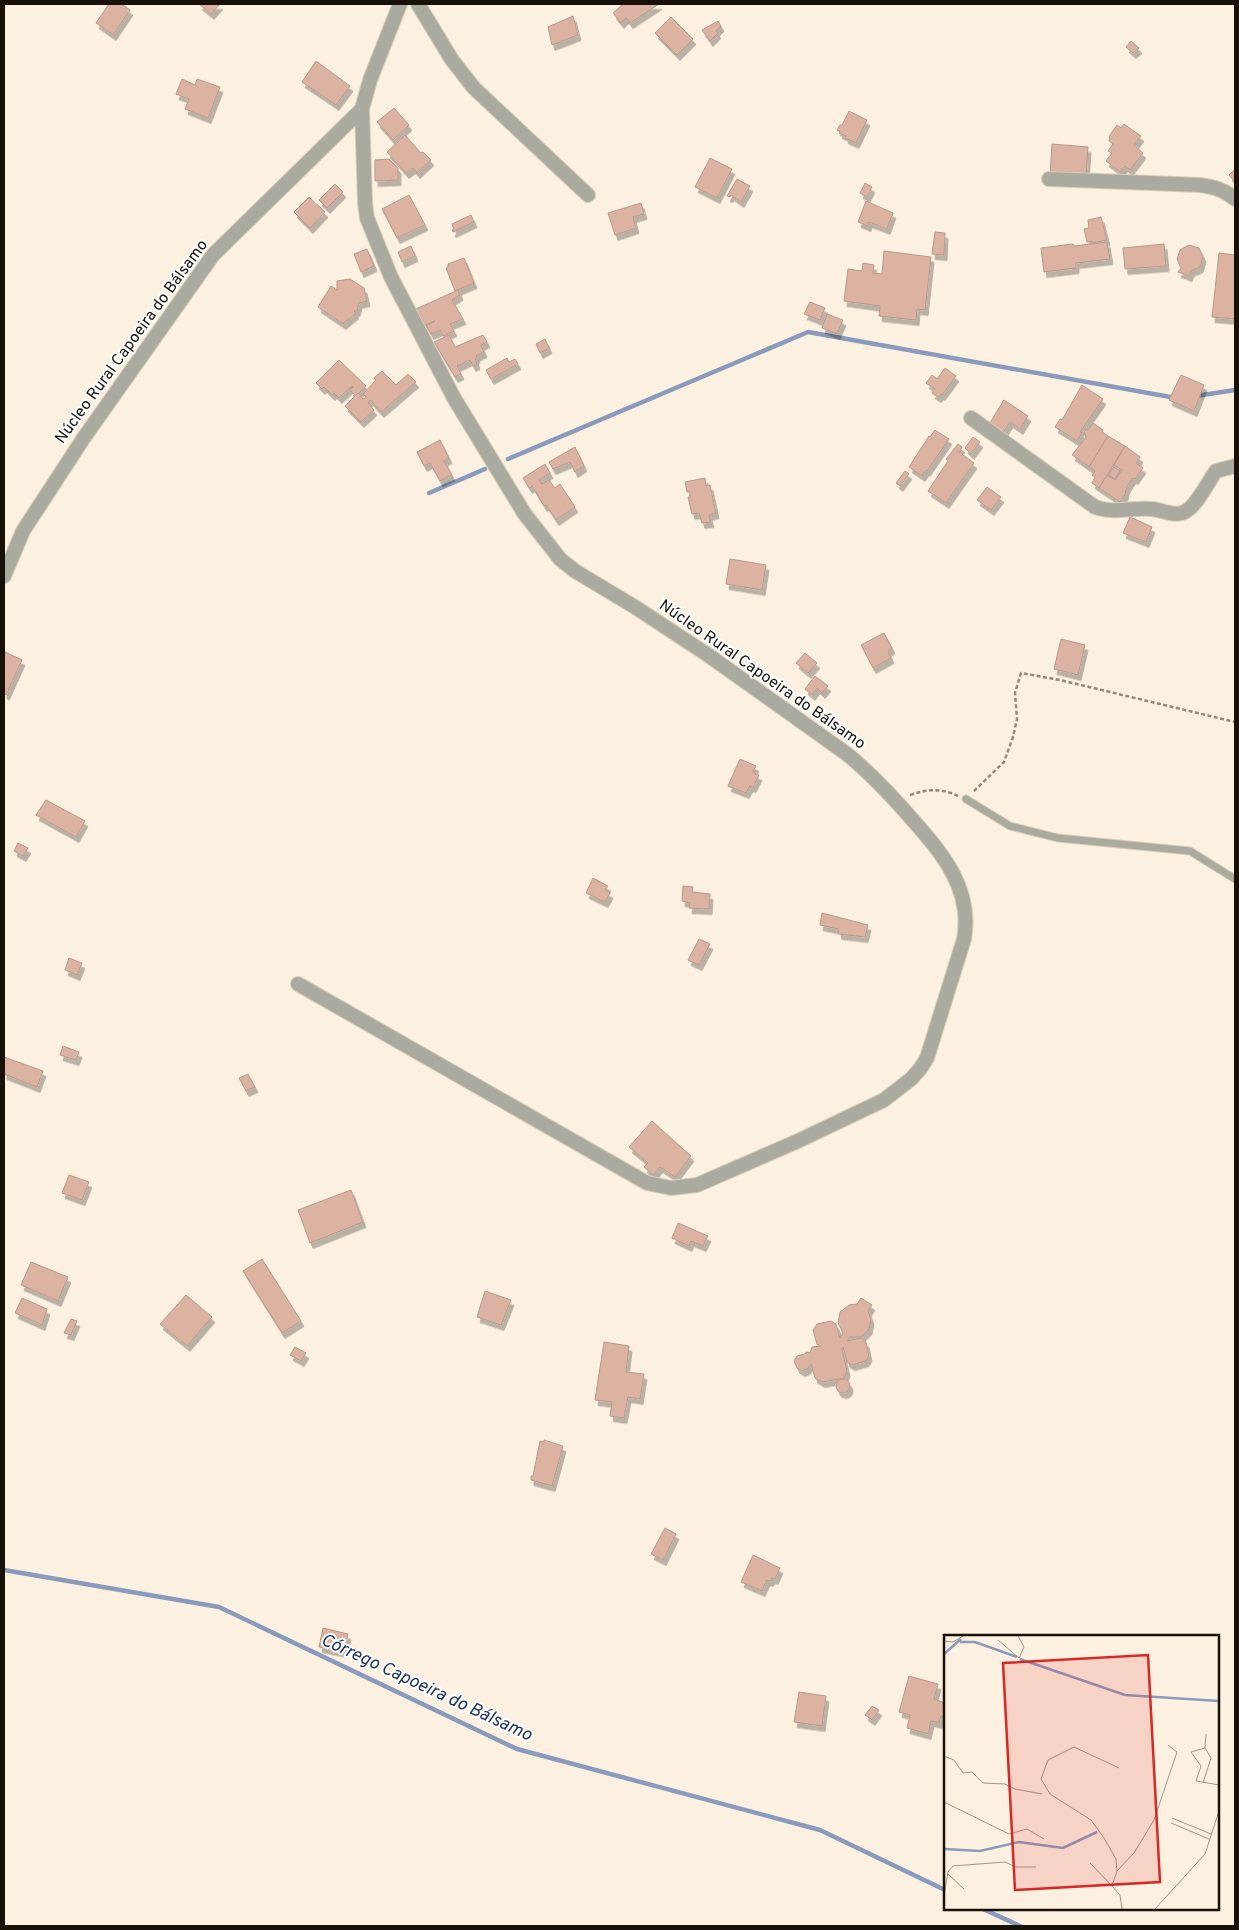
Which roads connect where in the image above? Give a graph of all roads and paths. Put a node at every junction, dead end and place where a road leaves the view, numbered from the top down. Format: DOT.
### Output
graph roads {
  1 [pos="400,4"];
  2 [pos="418,4"];
  3 [pos="362,109"];
  4 [pos="1049,178"];
  5 [pos="588,195"];
  6 [pos="1235,199"];
  7 [pos="971,418"];
  8 [pos="1235,466"];
  9 [pos="4,576"];
  10 [pos="1235,722"];
  11 [pos="966,799"];
  12 [pos="895,800"];
  13 [pos="1235,879"];
  14 [pos="298,984"];
  1 -- 3 [label="street, Núcleo Rural Capoeira do Bálsamo"];
  2 -- 5 [label="street"];
  3 -- 9 [label="street, Núcleo Rural Capoeira do Bálsamo"];
  3 -- 12 [label="street, Núcleo Rural Capoeira do Bálsamo"];
  4 -- 6 [label="street"];
  7 -- 8 [label="street"];
  10 -- 11 [label="path"];
  11 -- 12 [label="path"];
  11 -- 13 [label="lane"];
  12 -- 14 [label="street, Núcleo Rural Capoeira do Bálsamo"];
}
